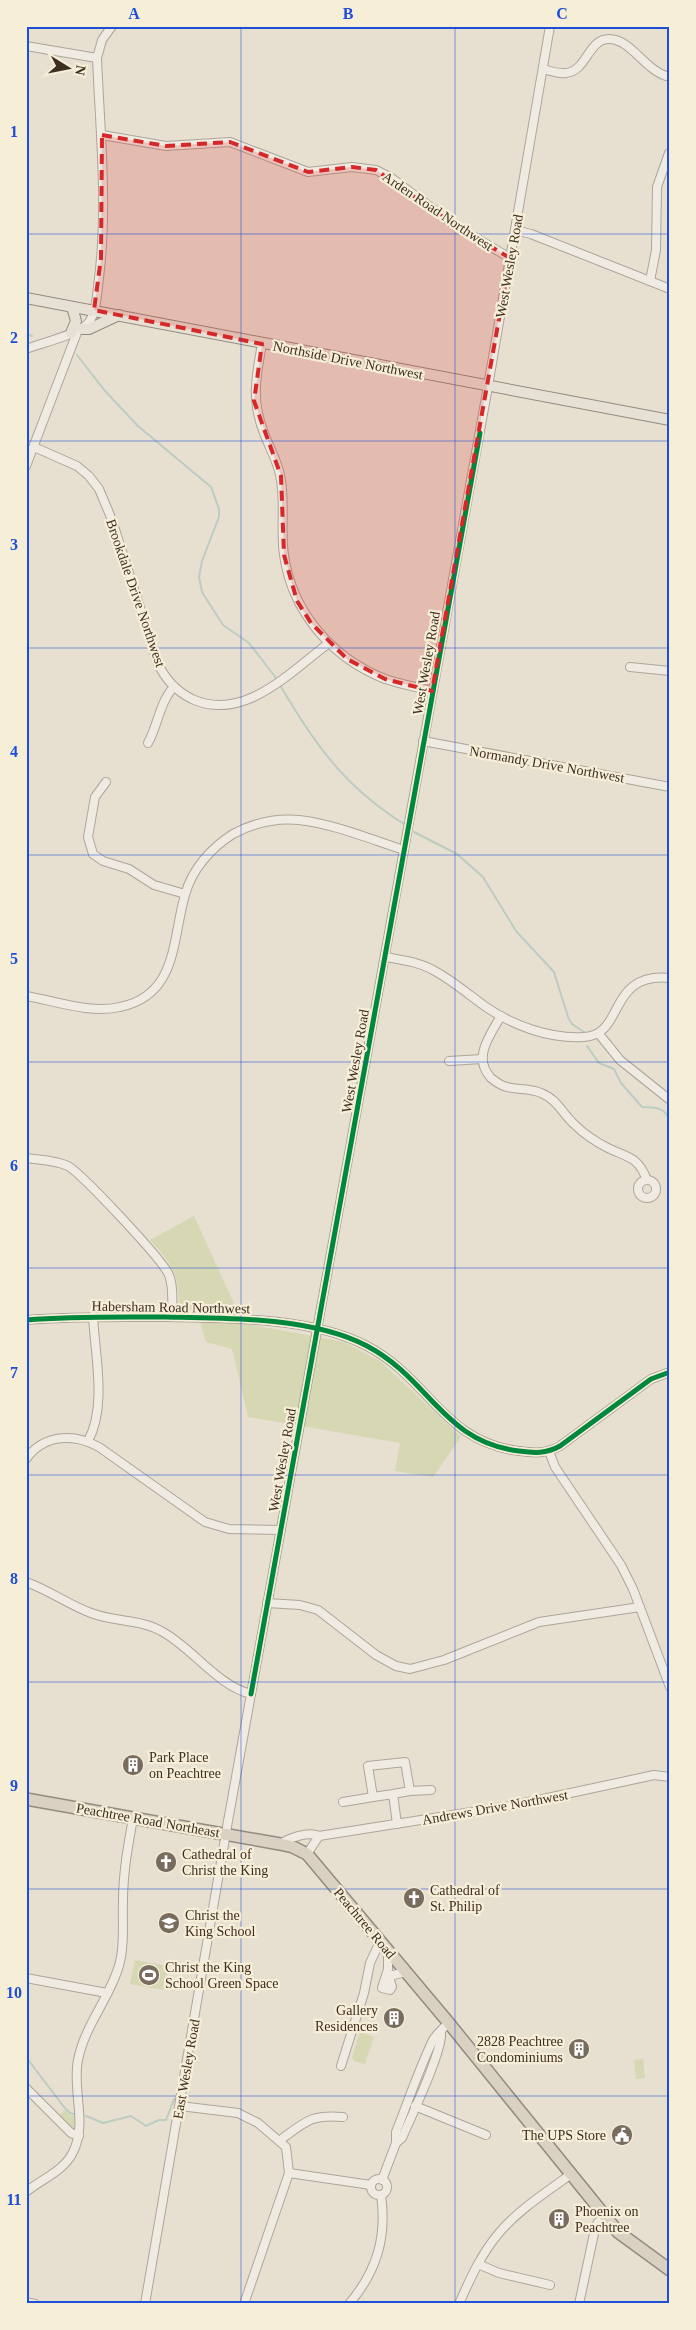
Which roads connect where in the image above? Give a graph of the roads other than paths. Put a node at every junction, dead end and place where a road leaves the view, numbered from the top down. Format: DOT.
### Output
graph roads {
  1 [pos="112,26"];
  2 [pos="550,26"];
  3 [pos="26,46"];
  4 [pos="97,58"];
  5 [pos="543,69"];
  6 [pos="670,78"];
  7 [pos="102,135"];
  8 [pos="669,153"];
  9 [pos="515,230"];
  10 [pos="510,258"];
  11 [pos="650,281"];
  12 [pos="670,289"];
  13 [pos="26,298"];
  14 [pos="72,306"];
  15 [pos="94,310"];
  16 [pos="119,315"];
  17 [pos="77,330"];
  18 [pos="262,344"];
  19 [pos="26,349"];
  20 [pos="488,387"];
  21 [pos="670,420"];
  22 [pos="34,447"];
  23 [pos="26,466"];
  24 [pos="329,643"];
  25 [pos="630,667"];
  26 [pos="670,671"];
  27 [pos="174,687"];
  28 [pos="432,691"];
  29 [pos="148,742"];
  30 [pos="423,742"];
  31 [pos="106,782"];
  32 [pos="670,787"];
  33 [pos="404,850"];
  34 [pos="185,894"];
  35 [pos="386,957"];
  36 [pos="670,978"];
  37 [pos="26,996"];
  38 [pos="500,1016"];
  39 [pos="600,1034"];
  40 [pos="482,1059"];
  41 [pos="449,1061"];
  42 [pos="670,1100"];
  43 [pos="26,1158"];
  44 [pos="647,1180"];
  45 [pos="93,1316"];
  46 [pos="172,1317"];
  47 [pos="26,1320"];
  48 [pos="317,1330"];
  49 [pos="670,1372"];
  50 [pos="88,1441"];
  51 [pos="549,1451"];
  52 [pos="26,1459"];
  53 [pos="281,1530"];
  54 [pos="26,1582"];
  55 [pos="268,1603"];
  56 [pos="640,1607"];
  57 [pos="670,1687"];
  58 [pos="251,1694"];
  59 [pos="668,1776"];
  60 [pos="431,1790"];
  61 [pos="410,1791"];
  62 [pos="393,1794"];
  63 [pos="373,1797"];
  64 [pos="26,1799"];
  65 [pos="343,1802"];
  66 [pos="133,1818"];
  67 [pos="397,1824"];
  68 [pos="226,1834"];
  69 [pos="319,1836"];
  70 [pos="275,1843"];
  71 [pos="307,1854"];
  72 [pos="385,1947"];
  73 [pos="406,1972"];
  74 [pos="26,1978"];
  75 [pos="107,1994"];
  76 [pos="448,2022"];
  77 [pos="341,2066"];
  78 [pos="420,2085"];
  79 [pos="26,2088"];
  80 [pos="180,2106"];
  81 [pos="415,2106"];
  82 [pos="343,2117"];
  83 [pos="486,2135"];
  84 [pos="79,2136"];
  85 [pos="283,2138"];
  86 [pos="396,2143"];
  87 [pos="289,2173"];
  88 [pos="571,2174"];
  89 [pos="44,2179"];
  90 [pos="382,2180"];
  91 [pos="26,2183"];
  92 [pos="371,2185"];
  93 [pos="26,2192"];
  94 [pos="381,2195"];
  95 [pos="605,2217"];
  96 [pos="478,2264"];
  97 [pos="670,2270"];
  98 [pos="550,2285"];
  99 [pos="26,2302"];
  100 [pos="35,2304"];
  101 [pos="145,2304"];
  102 [pos="244,2304"];
  103 [pos="349,2304"];
  104 [pos="459,2304"];
  105 [pos="579,2304"];
  1 -- 4 [label="street"];
  2 -- 5 [label="street, West Wesley Road"];
  3 -- 4 [label="street"];
  4 -- 7 [label="street"];
  5 -- 6 [label="street"];
  5 -- 9 [label="street, West Wesley Road"];
  7 -- 10 [label="street, Arden Road Northwest"];
  7 -- 15 [label="street"];
  8 -- 11 [label="street"];
  9 -- 10 [label="street, West Wesley Road"];
  9 -- 11 [label="street"];
  10 -- 20 [label="street, West Wesley Road"];
  11 -- 12 [label="street"];
  13 -- 14 [label="main road, Northside Drive Northwest"];
  14 -- 15 [label="main road, Northside Drive Northwest"];
  14 -- 17 [label="main road"];
  15 -- 16 [label="main road, Northside Drive Northwest"];
  15 -- 17 [label="street"];
  16 -- 17 [label="main road"];
  16 -- 18 [label="main road, Northside Drive Northwest"];
  17 -- 19 [label="street"];
  17 -- 22 [label="street"];
  18 -- 20 [label="main road, Northside Drive Northwest"];
  18 -- 24 [label="street"];
  20 -- 21 [label="main road, Northside Drive Northwest"];
  20 -- 28 [label="street, West Wesley Road"];
  22 -- 23 [label="street"];
  22 -- 27 [label="street, Brookdale Drive Northwest"];
  24 -- 27 [label="street, Brookdale Drive Northwest"];
  24 -- 28 [label="street"];
  25 -- 26 [label="street"];
  27 -- 29 [label="street"];
  28 -- 30 [label="street, West Wesley Road"];
  30 -- 32 [label="street, Normandy Drive Northwest"];
  30 -- 33 [label="street, West Wesley Road"];
  31 -- 34 [label="street"];
  33 -- 34 [label="street"];
  33 -- 35 [label="street, West Wesley Road"];
  34 -- 37 [label="street"];
  35 -- 38 [label="street"];
  35 -- 48 [label="street, West Wesley Road"];
  36 -- 39 [label="street"];
  38 -- 39 [label="street"];
  38 -- 40 [label="street"];
  39 -- 42 [label="street"];
  40 -- 41 [label="street"];
  40 -- 44 [label="street"];
  43 -- 46 [label="street"];
  45 -- 46 [label="street, Habersham Road Northwest"];
  45 -- 47 [label="street, Habersham Road Northwest"];
  45 -- 50 [label="street"];
  46 -- 48 [label="street, Habersham Road Northwest"];
  48 -- 51 [label="street, Habersham Road Northwest"];
  48 -- 53 [label="street, West Wesley Road"];
  49 -- 51 [label="street, Habersham Road Northwest"];
  50 -- 52 [label="street"];
  50 -- 53 [label="street"];
  51 -- 56 [label="street"];
  53 -- 55 [label="street, West Wesley Road"];
  54 -- 58 [label="street"];
  55 -- 56 [label="street"];
  55 -- 58 [label="street, West Wesley Road"];
  56 -- 57 [label="street"];
  58 -- 68 [label="street, West Wesley Road"];
  59 -- 67 [label="street, Andrews Drive Northwest"];
  60 -- 61 [label="street"];
  61 -- 62 [label="street"];
  61 -- 63 [label="street"];
  62 -- 63 [label="street"];
  62 -- 67 [label="street"];
  63 -- 65 [label="street"];
  64 -- 66 [label="highway, Peachtree Road Northeast"];
  66 -- 68 [label="highway, Peachtree Road Northeast"];
  66 -- 75 [label="street"];
  67 -- 69 [label="street, Andrews Drive Northwest"];
  68 -- 70 [label="highway, Peachtree Road Northeast"];
  68 -- 80 [label="street, East Wesley Road"];
  69 -- 70 [label="street, Andrews Drive Northwest"];
  69 -- 71 [label="street"];
  70 -- 71 [label="highway, Peachtree Road"];
  71 -- 72 [label="highway, Peachtree Road"];
  72 -- 73 [label="highway, Peachtree Road"];
  72 -- 73 [label="street"];
  72 -- 77 [label="street"];
  73 -- 76 [label="highway, Peachtree Road"];
  74 -- 75 [label="street"];
  75 -- 84 [label="street"];
  76 -- 78 [label="street"];
  76 -- 88 [label="highway"];
  78 -- 81 [label="street"];
  78 -- 86 [label="street"];
  79 -- 84 [label="street"];
  80 -- 87 [label="street"];
  80 -- 101 [label="street, East Wesley Road"];
  81 -- 83 [label="street"];
  81 -- 86 [label="street"];
  82 -- 85 [label="street"];
  84 -- 89 [label="street"];
  86 -- 90 [label="street"];
  87 -- 92 [label="street"];
  87 -- 102 [label="street"];
  88 -- 95 [label="highway"];
  88 -- 96 [label="street"];
  89 -- 91 [label="street"];
  89 -- 93 [label="street"];
  90 -- 92 [label="street"];
  90 -- 94 [label="street"];
  92 -- 94 [label="street"];
  94 -- 103 [label="street"];
  95 -- 97 [label="highway"];
  95 -- 105 [label="street"];
  96 -- 98 [label="street"];
  96 -- 104 [label="street"];
  99 -- 100 [label="street"];
}
